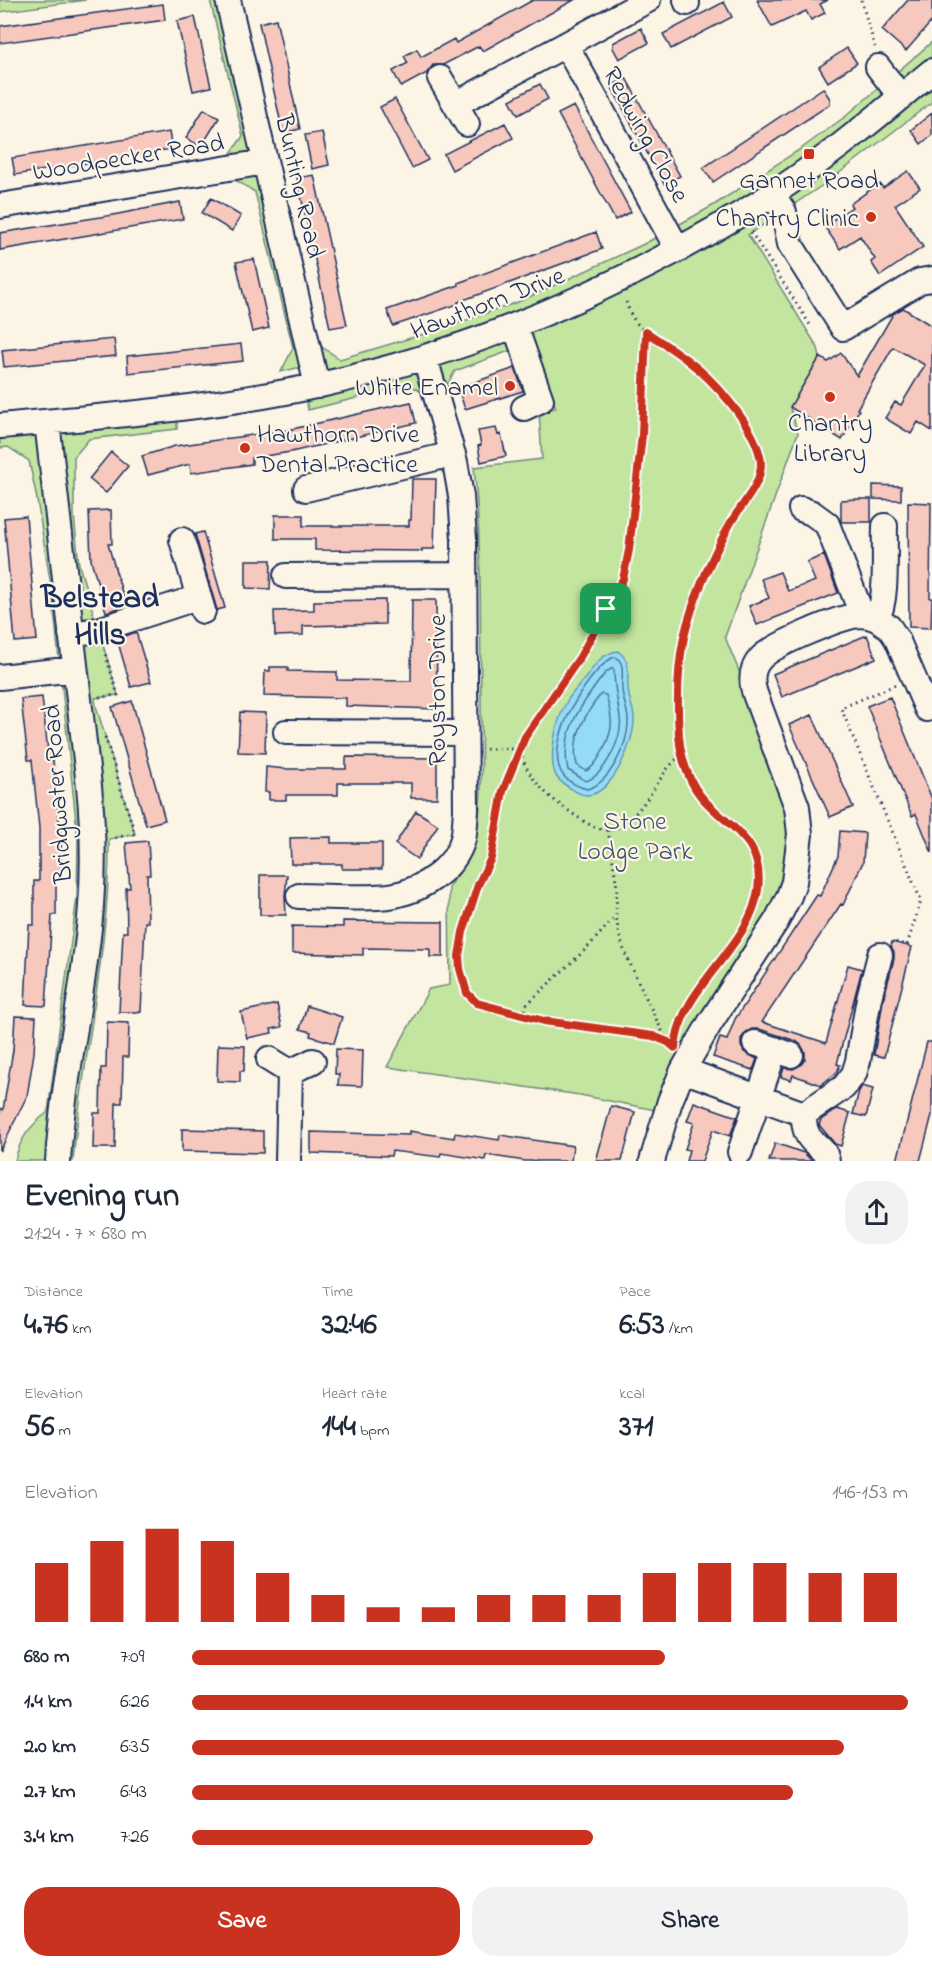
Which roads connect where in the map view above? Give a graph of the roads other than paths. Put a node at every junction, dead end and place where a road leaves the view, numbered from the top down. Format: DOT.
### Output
graph roads {
  1 [pos="228,0"];
  2 [pos="648,0"];
  3 [pos="566,45"];
  4 [pos="877,58"];
  5 [pos="932,71"];
  6 [pos="440,78"];
  7 [pos="902,97"];
  8 [pos="266,162"];
  9 [pos="772,194"];
  10 [pos="0,206"];
  11 [pos="678,250"];
  12 [pos="932,279"];
  13 [pos="515,326"];
  14 [pos="425,358"];
  15 [pos="317,386"];
  16 [pos="524,408"];
  17 [pos="47,422"];
  18 [pos="0,426"];
  19 [pos="453,454"];
  20 [pos="306,489"];
  21 [pos="801,509"];
  22 [pos="885,526"];
  23 [pos="182,540"];
  24 [pos="464,574"];
  25 [pos="286,576"];
  26 [pos="870,617"];
  27 [pos="71,634"];
  28 [pos="75,669"];
  29 [pos="0,677"];
  30 [pos="930,712"];
  31 [pos="286,732"];
  32 [pos="472,741"];
  33 [pos="299,896"];
  34 [pos="880,955"];
  35 [pos="774,1049"];
  36 [pos="677,1057"];
  37 [pos="269,1059"];
  38 [pos="313,1060"];
  39 [pos="290,1071"];
  40 [pos="759,1097"];
  41 [pos="804,1114"];
  42 [pos="740,1152"];
  43 [pos="58,1161"];
  44 [pos="288,1161"];
  45 [pos="652,1161"];
  46 [pos="826,1161"];
  1 -- 8 [label="street, Bunting Road"];
  2 -- 3 [label="street"];
  3 -- 6 [label="street"];
  3 -- 11 [label="street, Redwing Close"];
  4 -- 7 [label="street"];
  5 -- 7 [label="street, Hawthorn Drive"];
  7 -- 9 [label="street, Hawthorn Drive"];
  8 -- 10 [label="street, Woodpecker Road"];
  8 -- 15 [label="street, Bunting Road"];
  9 -- 11 [label="street, Hawthorn Drive"];
  9 -- 12 [label="street"];
  11 -- 13 [label="street, Hawthorn Drive"];
  13 -- 14 [label="street, Hawthorn Drive"];
  13 -- 16 [label="street"];
  14 -- 15 [label="street, Hawthorn Drive"];
  14 -- 19 [label="street, Royston Drive"];
  15 -- 17 [label="street, Hawthorn Drive"];
  17 -- 18 [label="street, Hawthorn Drive"];
  17 -- 27 [label="street, Bridgwater Road"];
  19 -- 20 [label="street"];
  19 -- 24 [label="street, Royston Drive"];
  21 -- 26 [label="street"];
  22 -- 26 [label="street"];
  23 -- 27 [label="street"];
  24 -- 25 [label="street"];
  24 -- 32 [label="street, Royston Drive"];
  26 -- 30 [label="street"];
  26 -- 36 [label="street"];
  27 -- 28 [label="street, Bridgwater Road"];
  28 -- 29 [label="street"];
  28 -- 43 [label="street, Bridgwater Road"];
  31 -- 32 [label="street"];
  32 -- 33 [label="street, Royston Drive"];
  34 -- 41 [label="street"];
  35 -- 40 [label="street"];
  36 -- 40 [label="street"];
  36 -- 45 [label="street"];
  37 -- 39 [label="street"];
  38 -- 39 [label="street"];
  39 -- 44 [label="street"];
  40 -- 41 [label="street"];
  40 -- 42 [label="street"];
  41 -- 46 [label="street"];
}
